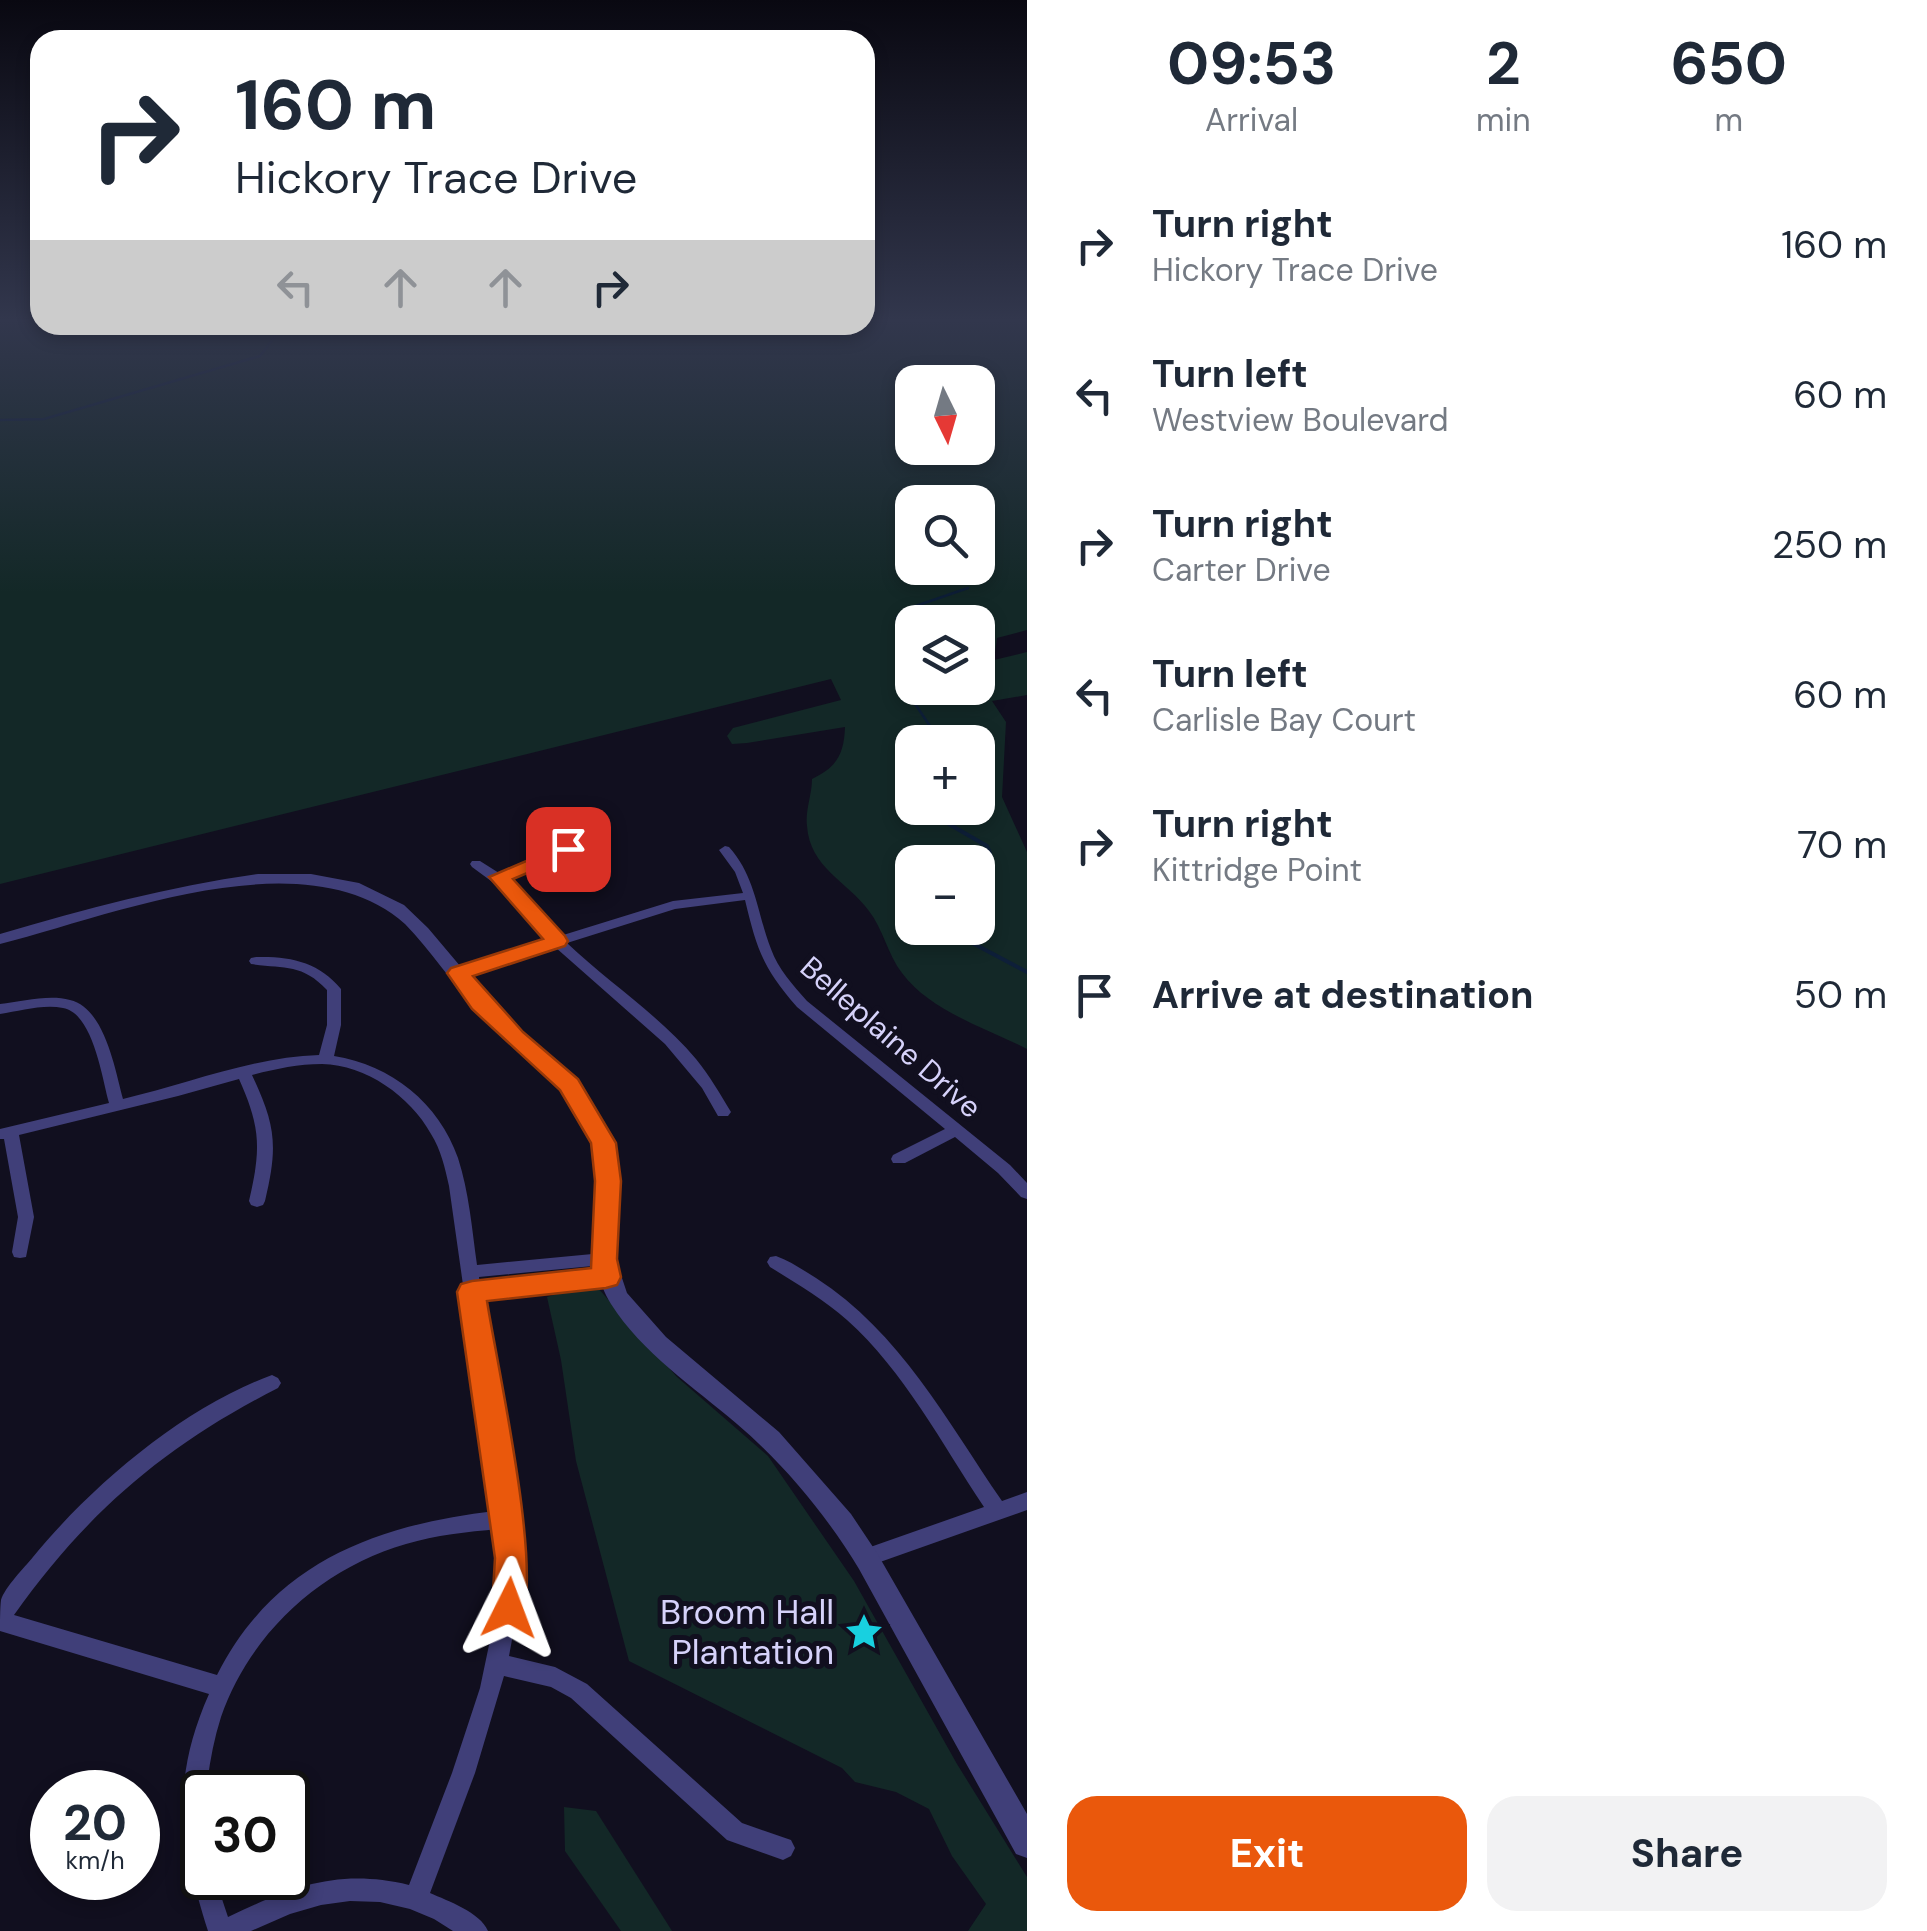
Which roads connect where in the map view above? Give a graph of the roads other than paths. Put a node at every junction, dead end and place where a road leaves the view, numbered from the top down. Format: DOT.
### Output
graph roads {
  1 [pos="568,849"];
  2 [pos="725,850"];
  3 [pos="476,864"];
  4 [pos="500,877"];
  5 [pos="749,896"];
  6 [pos="0,940"];
  7 [pos="557,941"];
  8 [pos="256,961"];
  9 [pos="459,973"];
  10 [pos="0,1009"];
  11 [pos="326,1057"];
  12 [pos="244,1072"];
  13 [pos="117,1106"];
  14 [pos="723,1112"];
  15 [pos="956,1130"];
  16 [pos="5,1133"];
  17 [pos="899,1159"];
  18 [pos="1027,1193"];
  19 [pos="258,1202"];
  20 [pos="20,1252"];
  21 [pos="776,1262"];
  22 [pos="605,1268"];
  23 [pos="470,1282"];
  24 [pos="272,1383"];
  25 [pos="1027,1501"];
  26 [pos="998,1511"];
  27 [pos="504,1519"];
  28 [pos="866,1558"];
  29 [pos="0,1620"];
  30 [pos="498,1664"];
  31 [pos="221,1687"];
  32 [pos="199,1770"];
  33 [pos="1027,1843"];
  34 [pos="783,1848"];
  35 [pos="416,1898"];
  36 [pos="211,1900"];
  37 [pos="222,1931"];
  38 [pos="476,1931"];
  1 -- 4 [label="street"];
  2 -- 5 [label="street, Belleplaine Drive"];
  3 -- 4 [label="street"];
  4 -- 7 [label="street"];
  5 -- 7 [label="street"];
  5 -- 15 [label="street, Belleplaine Drive"];
  6 -- 9 [label="street"];
  7 -- 9 [label="street"];
  7 -- 14 [label="street"];
  8 -- 11 [label="street"];
  9 -- 22 [label="street"];
  10 -- 13 [label="street"];
  11 -- 12 [label="street"];
  11 -- 23 [label="street"];
  12 -- 13 [label="street"];
  12 -- 19 [label="street"];
  13 -- 16 [label="street"];
  15 -- 17 [label="street"];
  15 -- 18 [label="street, Belleplaine Drive"];
  16 -- 20 [label="street"];
  21 -- 26 [label="street"];
  22 -- 23 [label="street"];
  22 -- 28 [label="street"];
  23 -- 27 [label="street"];
  24 -- 29 [label="street"];
  25 -- 26 [label="street"];
  26 -- 28 [label="street"];
  27 -- 30 [label="street"];
  27 -- 31 [label="street"];
  28 -- 33 [label="street"];
  29 -- 31 [label="street"];
  30 -- 34 [label="street"];
  30 -- 35 [label="street"];
  31 -- 32 [label="street"];
  35 -- 37 [label="street"];
  35 -- 38 [label="street"];
  36 -- 37 [label="street"];
}
